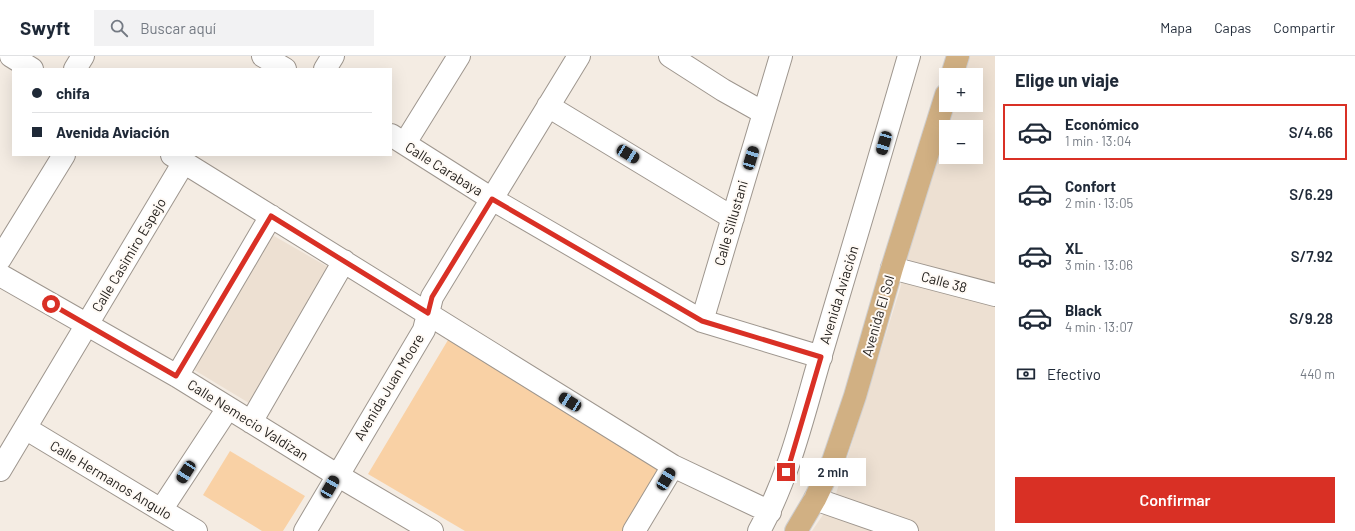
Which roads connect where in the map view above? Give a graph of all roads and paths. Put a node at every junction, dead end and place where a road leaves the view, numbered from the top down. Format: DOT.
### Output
graph roads {
  1 [pos="11,56"];
  2 [pos="83,56"];
  3 [pos="263,56"];
  4 [pos="333,56"];
  5 [pos="459,56"];
  6 [pos="579,56"];
  7 [pos="670,56"];
  8 [pos="781,56"];
  9 [pos="909,56"];
  10 [pos="958,56"];
  11 [pos="30,68"];
  12 [pos="76,68"];
  13 [pos="283,68"];
  14 [pos="325,68"];
  15 [pos="954,68"];
  16 [pos="548,106"];
  17 [pos="941,112"];
  18 [pos="764,113"];
  19 [pos="398,139"];
  20 [pos="63,156"];
  21 [pos="178,159"];
  22 [pos="492,199"];
  23 [pos="271,216"];
  24 [pos="733,218"];
  25 [pos="0,259"];
  26 [pos="344,262"];
  27 [pos="892,268"];
  28 [pos="0,275"];
  29 [pos="995,295"];
  30 [pos="428,313"];
  31 [pos="702,321"];
  32 [pos="87,325"];
  33 [pos="821,357"];
  34 [pos="176,376"];
  35 [pos="228,408"];
  36 [pos="251,422"];
  37 [pos="25,428"];
  38 [pos="673,466"];
  39 [pos="0,470"];
  40 [pos="337,476"];
  41 [pos="815,499"];
  42 [pos="161,510"];
  43 [pos="770,512"];
  44 [pos="196,531"];
  45 [pos="305,531"];
  46 [pos="432,531"];
  47 [pos="634,531"];
  48 [pos="759,531"];
  49 [pos="796,531"];
  50 [pos="907,531"];
  1 -- 11 [label="street"];
  2 -- 12 [label="street"];
  3 -- 13 [label="street"];
  4 -- 14 [label="street"];
  5 -- 19 [label="street"];
  6 -- 16 [label="street, Avenida Juan Moore"];
  7 -- 18 [label="street"];
  8 -- 18 [label="street, Calle Sillustani"];
  9 -- 33 [label="street, Avenida Aviación"];
  10 -- 15 [label="main road"];
  16 -- 22 [label="street, Avenida Juan Moore"];
  16 -- 24 [label="street"];
  17 -- 27 [label="main road, Avenida El Sol"];
  18 -- 24 [label="street, Calle Sillustani"];
  19 -- 22 [label="street, Calle Carabaya"];
  20 -- 25 [label="street"];
  21 -- 23 [label="street"];
  21 -- 32 [label="street, Calle Casimiro Espejo"];
  22 -- 30 [label="street, Avenida Juan Moore"];
  22 -- 31 [label="street, Calle Carabaya"];
  23 -- 26 [label="street"];
  23 -- 34 [label="street"];
  24 -- 31 [label="street, Calle Sillustani"];
  26 -- 30 [label="street"];
  26 -- 36 [label="street"];
  27 -- 29 [label="street, Calle 38"];
  27 -- 41 [label="main road, Avenida El Sol"];
  28 -- 32 [label="street, Calle Nemecio Valdizan"];
  30 -- 38 [label="street"];
  30 -- 40 [label="street, Avenida Juan Moore"];
  31 -- 33 [label="street, Calle Carabaya"];
  32 -- 34 [label="street, Calle Nemecio Valdizan"];
  32 -- 37 [label="street, Calle Casimiro Espejo"];
  33 -- 43 [label="street, Avenida Aviación"];
  34 -- 35 [label="street, Calle Nemecio Valdizan"];
  35 -- 36 [label="street, Calle Nemecio Valdizan"];
  35 -- 42 [label="street"];
  36 -- 40 [label="street, Calle Nemecio Valdizan"];
  37 -- 39 [label="street, Calle Casimiro Espejo"];
  37 -- 42 [label="street, Calle Hermanos Angulo"];
  38 -- 43 [label="street"];
  38 -- 47 [label="street"];
  40 -- 45 [label="street, Avenida Juan Moore"];
  40 -- 46 [label="street, Calle Nemecio Valdizan"];
  41 -- 49 [label="main road, Avenida El Sol"];
  41 -- 50 [label="street"];
  42 -- 44 [label="street, Calle Hermanos Angulo"];
  43 -- 48 [label="street, Avenida Aviación"];
}
